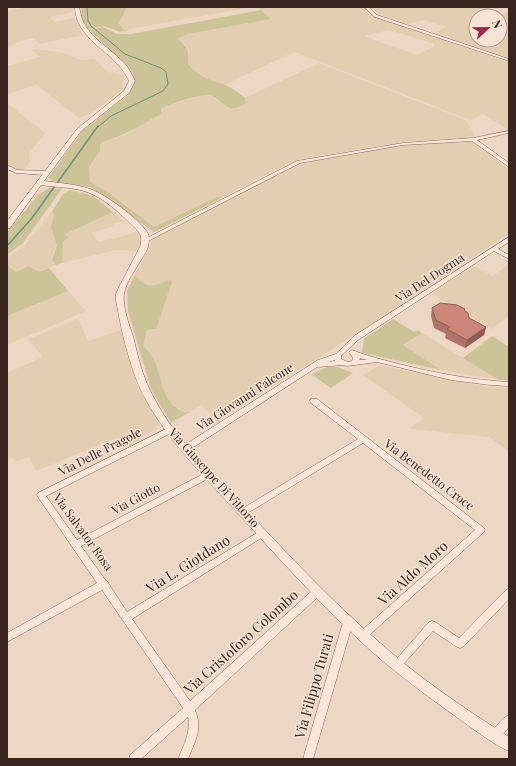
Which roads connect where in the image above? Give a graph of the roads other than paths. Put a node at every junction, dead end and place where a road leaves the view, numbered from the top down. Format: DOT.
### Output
graph roads {
  1 [pos="77,7"];
  2 [pos="366,7"];
  3 [pos="509,60"];
  4 [pos="509,132"];
  5 [pos="473,139"];
  6 [pos="509,165"];
  7 [pos="7,167"];
  8 [pos="46,173"];
  9 [pos="40,183"];
  10 [pos="7,226"];
  11 [pos="509,239"];
  12 [pos="146,240"];
  13 [pos="494,249"];
  14 [pos="509,257"];
  15 [pos="362,336"];
  16 [pos="353,353"];
  17 [pos="339,354"];
  18 [pos="381,361"];
  19 [pos="355,362"];
  20 [pos="342,363"];
  21 [pos="316,365"];
  22 [pos="509,384"];
  23 [pos="314,401"];
  24 [pos="170,430"];
  25 [pos="363,440"];
  26 [pos="186,448"];
  27 [pos="208,475"];
  28 [pos="41,495"];
  29 [pos="243,512"];
  30 [pos="481,530"];
  31 [pos="263,533"];
  32 [pos="76,545"];
  33 [pos="104,584"];
  34 [pos="317,592"];
  35 [pos="509,593"];
  36 [pos="127,617"];
  37 [pos="348,622"];
  38 [pos="363,635"];
  39 [pos="7,638"];
  40 [pos="397,665"];
  41 [pos="189,708"];
  42 [pos="509,720"];
  43 [pos="495,736"];
  44 [pos="509,745"];
  45 [pos="134,759"];
  46 [pos="182,759"];
  47 [pos="308,759"];
  1 -- 8 [label="street"];
  2 -- 3 [label="street"];
  4 -- 5 [label="street"];
  5 -- 6 [label="street"];
  5 -- 12 [label="street"];
  7 -- 8 [label="street"];
  8 -- 9 [label="street"];
  9 -- 10 [label="street"];
  9 -- 12 [label="street"];
  11 -- 13 [label="street, Via Del Dogma"];
  12 -- 24 [label="street, Via Giuseppe Di Vittorio"];
  13 -- 14 [label="street"];
  13 -- 15 [label="street, Via Del Dogma"];
  15 -- 16 [label="street"];
  15 -- 17 [label="street, Via Del Dogma"];
  16 -- 17 [label="street"];
  16 -- 18 [label="street"];
  16 -- 19 [label="street"];
  17 -- 20 [label="street"];
  17 -- 21 [label="street, Via Giovanni Falcone"];
  18 -- 19 [label="street"];
  18 -- 22 [label="street"];
  19 -- 20 [label="street"];
  20 -- 21 [label="street"];
  21 -- 26 [label="street, Via Giovanni Falcone"];
  23 -- 25 [label="street, Via Benedetto Croce"];
  24 -- 26 [label="street, Via Giuseppe Di Vittorio"];
  24 -- 28 [label="street, Via Delle Fragole"];
  25 -- 29 [label="street"];
  25 -- 30 [label="street, Via Benedetto Croce"];
  26 -- 27 [label="street, Via Giuseppe Di Vittorio"];
  27 -- 29 [label="street, Via Giuseppe Di Vittorio"];
  27 -- 32 [label="street, Via Giotto"];
  28 -- 32 [label="street, Via Salvator Rosa"];
  29 -- 31 [label="street, Via Giuseppe Di Vittorio"];
  30 -- 38 [label="street, Via Aldo Moro"];
  31 -- 34 [label="street, Via Giuseppe Di Vittorio"];
  31 -- 36 [label="street, Via L. Giotdano"];
  32 -- 33 [label="street, Via Salvator Rosa"];
  33 -- 36 [label="street, Via Salvator Rosa"];
  33 -- 39 [label="street, Via Salvator Rosa"];
  34 -- 37 [label="street, Via Giuseppe Di Vittorio"];
  34 -- 41 [label="street, Via Cristoforo Colombo"];
  35 -- 40 [label="street"];
  36 -- 41 [label="street, Via Salvator Rosa"];
  37 -- 38 [label="street, Via Giuseppe Di Vittorio"];
  37 -- 47 [label="street, Via Filippo Turati"];
  38 -- 40 [label="street, Via Giuseppe Di Vittorio"];
  40 -- 43 [label="street, Via Giuseppe Di Vittorio"];
  41 -- 45 [label="street"];
  41 -- 46 [label="street, Via Cristoforo Colombo"];
  42 -- 43 [label="street"];
  43 -- 44 [label="street, Via Giuseppe Di Vittorio"];
}
